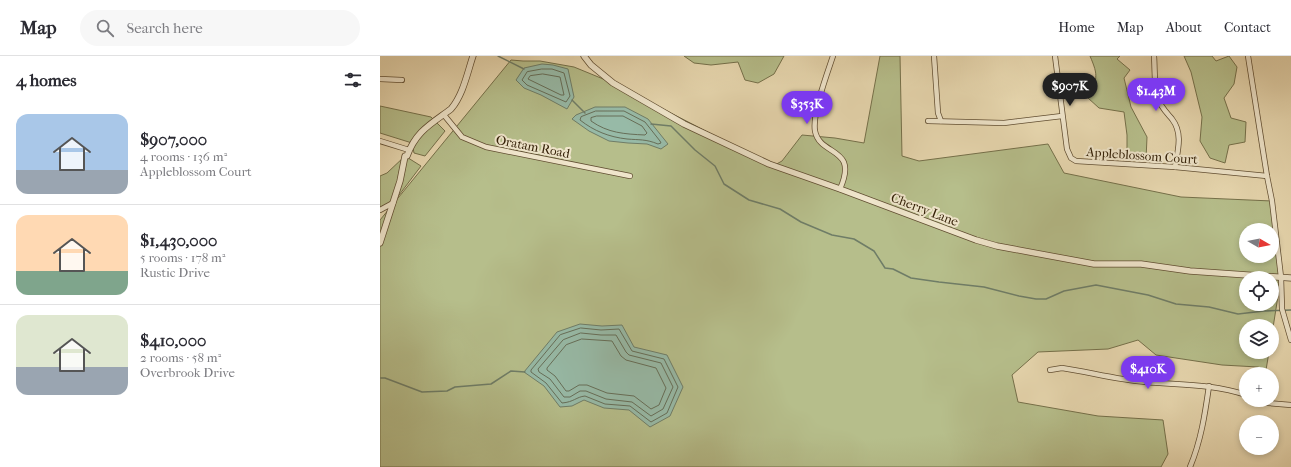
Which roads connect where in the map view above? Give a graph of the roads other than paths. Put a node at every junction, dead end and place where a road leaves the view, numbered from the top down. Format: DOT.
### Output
graph roads {
  1 [pos="473,56"];
  2 [pos="584,56"];
  3 [pos="833,56"];
  4 [pos="934,56"];
  5 [pos="1055,56"];
  6 [pos="1154,56"];
  7 [pos="1248,56"];
  8 [pos="380,79"];
  9 [pos="402,80"];
  10 [pos="444,115"];
  11 [pos="1062,116"];
  12 [pos="928,121"];
  13 [pos="941,121"];
  14 [pos="380,141"];
  15 [pos="409,150"];
  16 [pos="1175,167"];
  17 [pos="630,176"];
  18 [pos="1267,176"];
  19 [pos="840,188"];
  20 [pos="393,203"];
  21 [pos="380,210"];
  22 [pos="380,243"];
  23 [pos="1281,277"];
  24 [pos="1291,278"];
  25 [pos="1291,340"];
  26 [pos="1050,370"];
  27 [pos="1209,386"];
  28 [pos="1239,392"];
  29 [pos="1279,404"];
  30 [pos="1291,405"];
  31 [pos="1190,467"];
  1 -- 10 [label="street"];
  2 -- 19 [label="street, Cherry Lane"];
  3 -- 19 [label="street"];
  4 -- 13 [label="street"];
  5 -- 11 [label="street, Appleblossom Court"];
  6 -- 16 [label="street"];
  7 -- 18 [label="street"];
  8 -- 9 [label="street"];
  10 -- 15 [label="street"];
  10 -- 17 [label="street, Oratam Road"];
  11 -- 13 [label="street"];
  11 -- 16 [label="street, Appleblossom Court"];
  12 -- 13 [label="street"];
  14 -- 15 [label="street"];
  15 -- 20 [label="street"];
  16 -- 18 [label="street, Appleblossom Court"];
  18 -- 23 [label="street"];
  19 -- 23 [label="street, Cherry Lane"];
  20 -- 21 [label="street"];
  20 -- 22 [label="street"];
  23 -- 24 [label="street, Cherry Lane"];
  23 -- 25 [label="street"];
  26 -- 27 [label="street"];
  27 -- 28 [label="street"];
  27 -- 31 [label="street"];
  29 -- 30 [label="street"];
}
